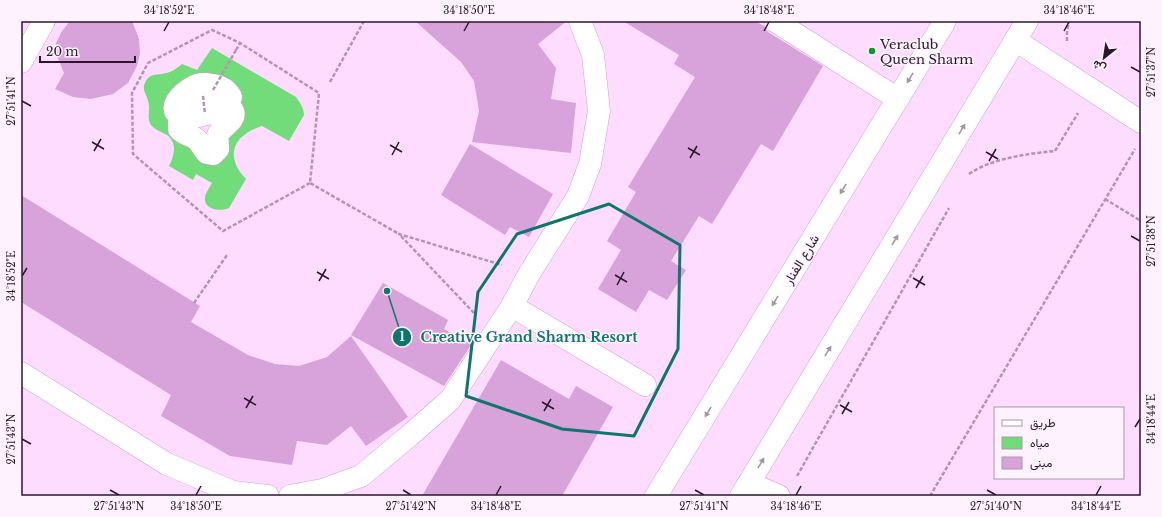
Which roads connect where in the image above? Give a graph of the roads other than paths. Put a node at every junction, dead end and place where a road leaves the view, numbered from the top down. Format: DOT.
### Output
graph roads {
  1 [pos="44,21"];
  2 [pos="580,21"];
  3 [pos="775,21"];
  4 [pos="945,21"];
  5 [pos="1027,21"];
  6 [pos="1015,40"];
  7 [pos="21,62"];
  8 [pos="898,99"];
  9 [pos="1141,122"];
  10 [pos="512,306"];
  11 [pos="21,373"];
  12 [pos="645,385"];
  13 [pos="786,489"];
  14 [pos="745,490"];
  15 [pos="268,496"];
  16 [pos="290,496"];
  17 [pos="656,496"];
  1 -- 7 [label="main road"];
  2 -- 10 [label="main road"];
  3 -- 8 [label="main road"];
  4 -- 8 [label="main road, شارع الفنار, one-way"];
  5 -- 6 [label="main road"];
  6 -- 9 [label="main road"];
  14 -- 6 [label="main road, one-way"];
  8 -- 17 [label="main road, شارع الفنار, one-way"];
  10 -- 12 [label="main road"];
  10 -- 16 [label="main road"];
  11 -- 15 [label="main road"];
  13 -- 14 [label="main road"];
}
